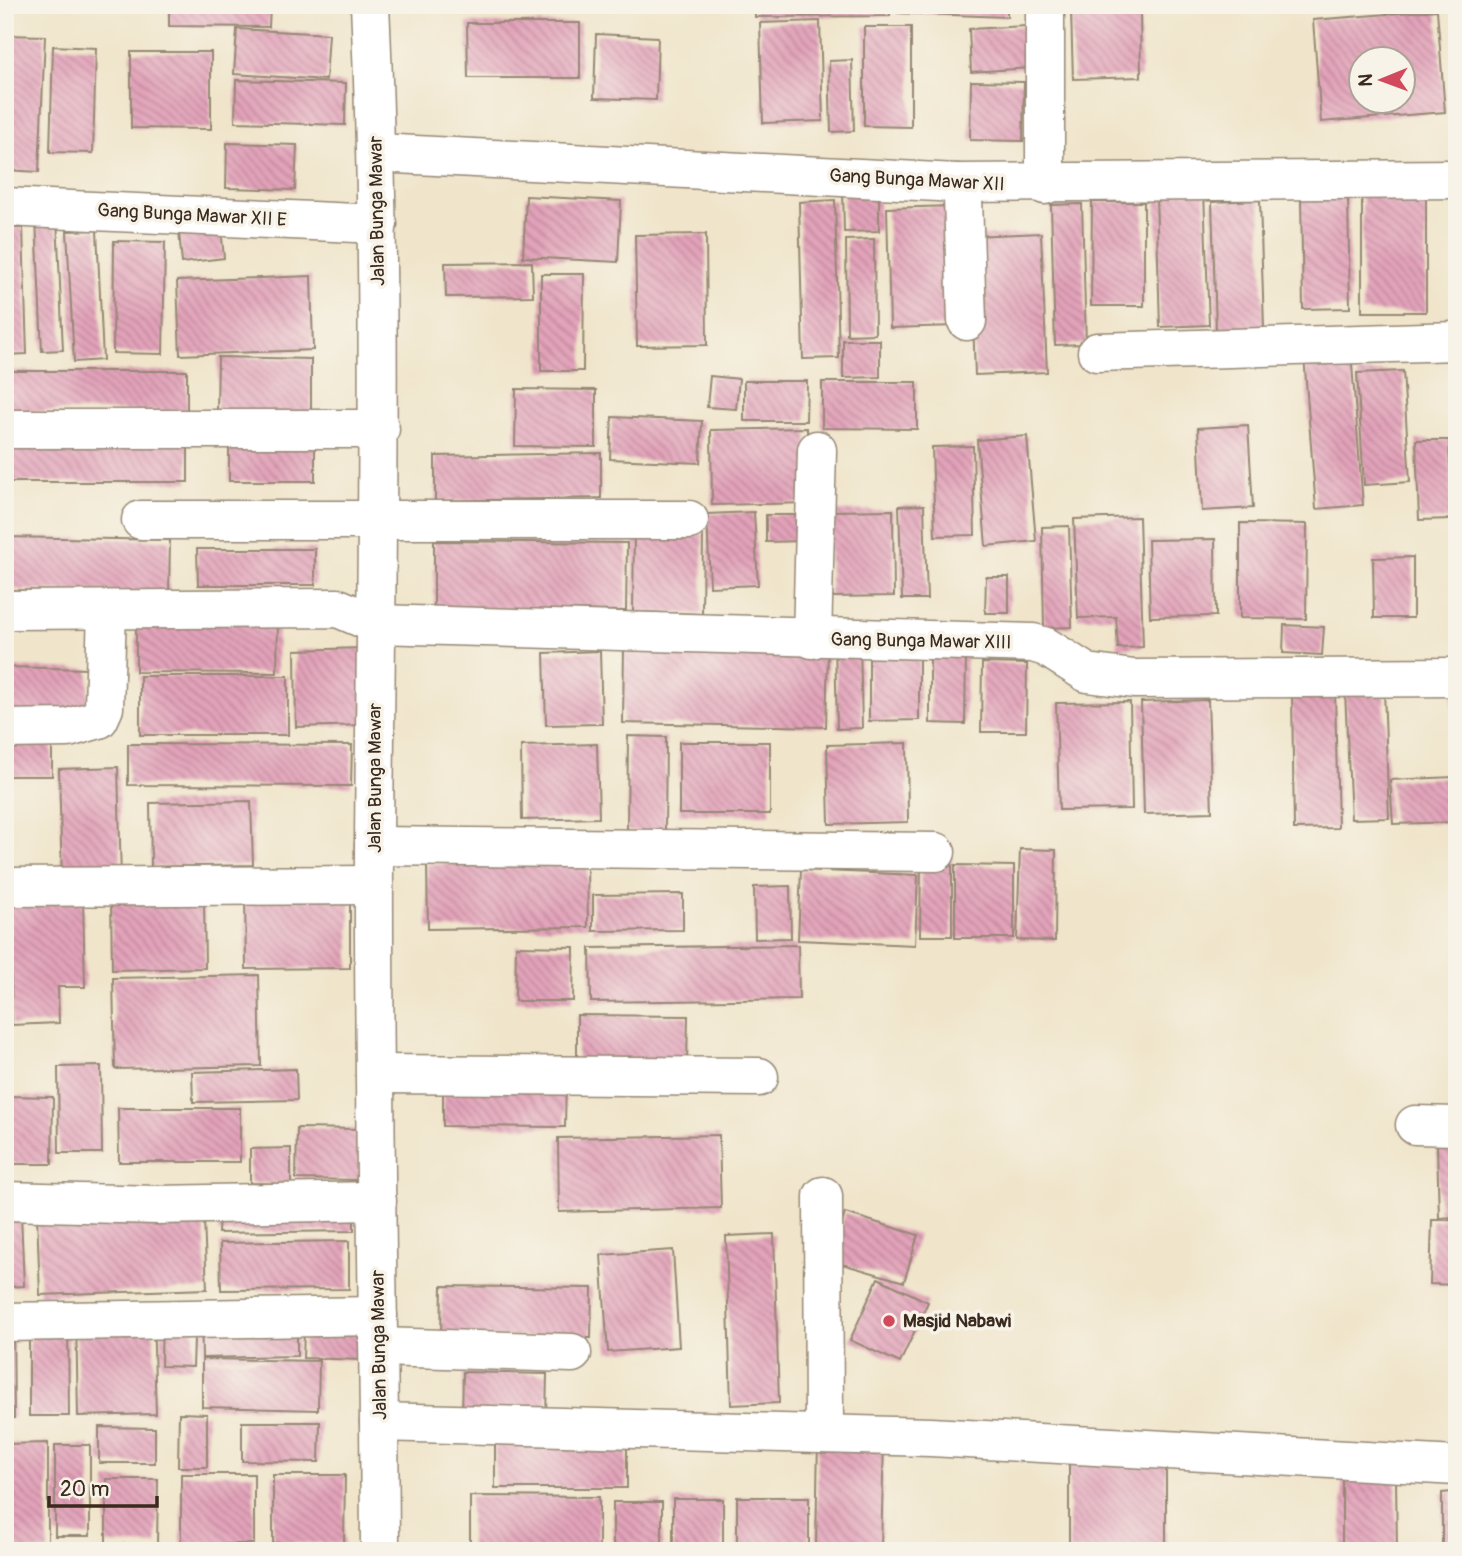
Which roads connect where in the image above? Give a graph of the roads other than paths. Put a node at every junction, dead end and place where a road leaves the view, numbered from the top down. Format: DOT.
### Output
graph roads {
  1 [pos="370,5"];
  2 [pos="1045,5"];
  3 [pos="377,153"];
  4 [pos="1457,179"];
  5 [pos="957,183"];
  6 [pos="1045,185"];
  7 [pos="5,207"];
  8 [pos="378,224"];
  9 [pos="967,321"];
  10 [pos="1457,341"];
  11 [pos="1097,352"];
  12 [pos="5,429"];
  13 [pos="380,429"];
  14 [pos="817,450"];
  15 [pos="141,520"];
  16 [pos="689,520"];
  17 [pos="378,522"];
  18 [pos="5,610"];
  19 [pos="107,610"];
  20 [pos="376,624"];
  21 [pos="812,639"];
  22 [pos="1457,677"];
  23 [pos="5,729"];
  24 [pos="374,846"];
  25 [pos="936,852"];
  26 [pos="374,885"];
  27 [pos="5,887"];
  28 [pos="376,1074"];
  29 [pos="759,1077"];
  30 [pos="1415,1125"];
  31 [pos="1457,1125"];
  32 [pos="823,1196"];
  33 [pos="5,1201"];
  34 [pos="377,1201"];
  35 [pos="5,1322"];
  36 [pos="378,1331"];
  37 [pos="572,1353"];
  38 [pos="379,1422"];
  39 [pos="824,1434"];
  40 [pos="1457,1466"];
  41 [pos="380,1551"];
  1 -- 3 [label="street, Jalan Bunga Mawar"];
  2 -- 6 [label="street"];
  3 -- 5 [label="street, Gang Bunga Mawar XII"];
  3 -- 8 [label="street, Jalan Bunga Mawar"];
  4 -- 6 [label="street, Gang Bunga Mawar XII"];
  5 -- 6 [label="street, Gang Bunga Mawar XII"];
  5 -- 9 [label="street"];
  7 -- 8 [label="street, Gang Bunga Mawar XII E"];
  8 -- 13 [label="street, Jalan Bunga Mawar"];
  10 -- 11 [label="street"];
  12 -- 13 [label="street"];
  13 -- 17 [label="street, Jalan Bunga Mawar"];
  14 -- 21 [label="street"];
  15 -- 17 [label="street"];
  16 -- 17 [label="street"];
  17 -- 20 [label="street, Jalan Bunga Mawar"];
  18 -- 19 [label="street"];
  19 -- 20 [label="street"];
  19 -- 23 [label="street"];
  20 -- 21 [label="street, Gang Bunga Mawar XIII"];
  20 -- 24 [label="street, Jalan Bunga Mawar"];
  21 -- 22 [label="street, Gang Bunga Mawar XIII"];
  24 -- 25 [label="street"];
  24 -- 26 [label="street, Jalan Bunga Mawar"];
  26 -- 27 [label="street"];
  26 -- 28 [label="street, Jalan Bunga Mawar"];
  28 -- 29 [label="street"];
  28 -- 34 [label="street, Jalan Bunga Mawar"];
  30 -- 31 [label="street"];
  32 -- 39 [label="street"];
  33 -- 34 [label="street"];
  34 -- 36 [label="street, Jalan Bunga Mawar"];
  35 -- 36 [label="street"];
  36 -- 37 [label="street"];
  36 -- 38 [label="street, Jalan Bunga Mawar"];
  38 -- 39 [label="street"];
  38 -- 41 [label="street, Jalan Bunga Mawar"];
  39 -- 40 [label="street"];
}
